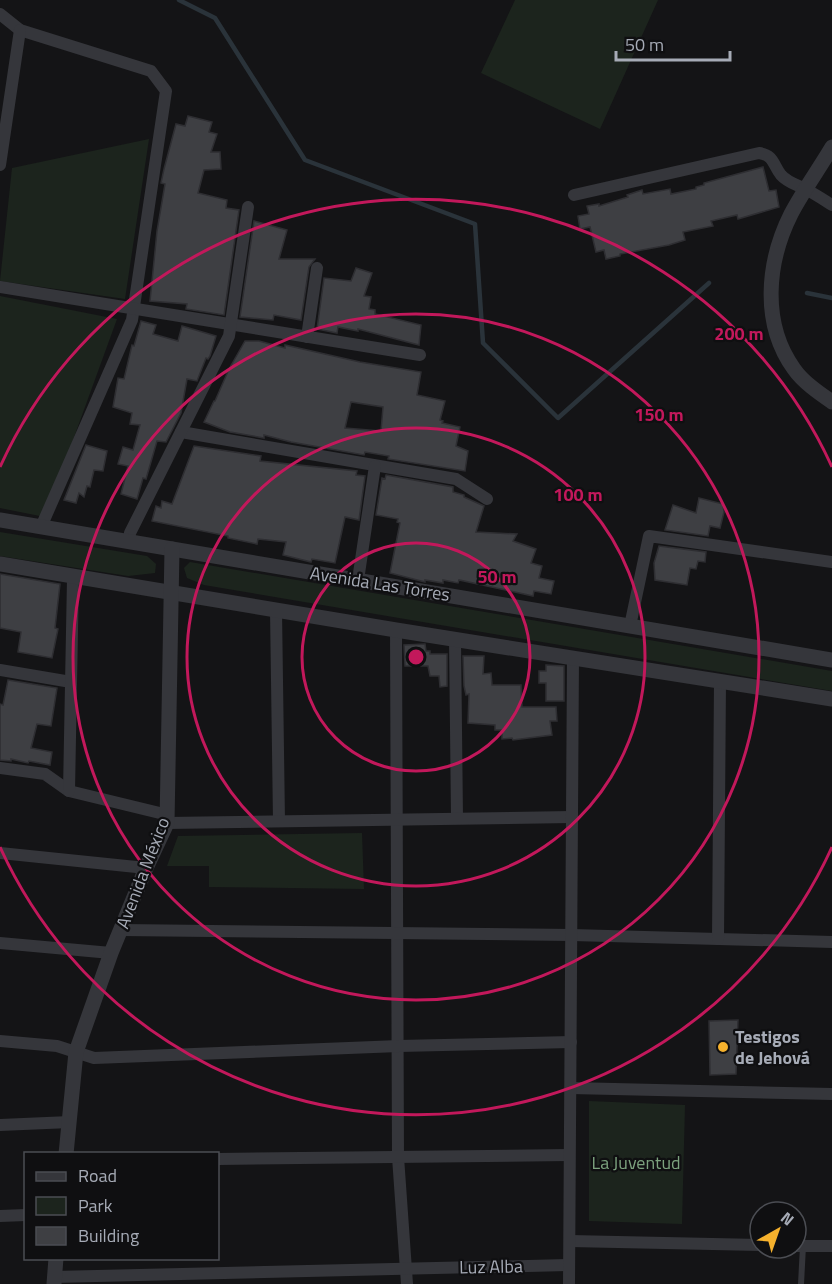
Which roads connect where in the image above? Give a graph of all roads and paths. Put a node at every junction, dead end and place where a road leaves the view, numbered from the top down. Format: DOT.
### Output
graph roads {
  1 [pos="0,14"];
  2 [pos="20,30"];
  3 [pos="832,147"];
  4 [pos="0,165"];
  5 [pos="807,190"];
  6 [pos="574,195"];
  7 [pos="832,205"];
  8 [pos="248,207"];
  9 [pos="317,268"];
  10 [pos="0,287"];
  11 [pos="134,309"];
  12 [pos="230,324"];
  13 [pos="307,337"];
  14 [pos="420,355"];
  15 [pos="832,402"];
  16 [pos="181,432"];
  17 [pos="375,466"];
  18 [pos="487,499"];
  19 [pos="0,520"];
  20 [pos="40,527"];
  21 [pos="129,542"];
  22 [pos="172,549"];
  23 [pos="832,562"];
  24 [pos="0,564"];
  25 [pos="73,578"];
  26 [pos="358,580"];
  27 [pos="172,592"];
  28 [pos="276,610"];
  29 [pos="630,626"];
  30 [pos="396,630"];
  31 [pos="455,639"];
  32 [pos="573,658"];
  33 [pos="832,660"];
  34 [pos="0,670"];
  35 [pos="720,681"];
  36 [pos="71,682"];
  37 [pos="832,699"];
  38 [pos="0,768"];
  39 [pos="69,791"];
  40 [pos="573,817"];
  41 [pos="457,818"];
  42 [pos="167,819"];
  43 [pos="398,819"];
  44 [pos="279,821"];
  45 [pos="0,853"];
  46 [pos="146,868"];
  47 [pos="121,930"];
  48 [pos="397,934"];
  49 [pos="572,935"];
  50 [pos="718,939"];
  51 [pos="832,942"];
  52 [pos="0,943"];
  53 [pos="111,953"];
  54 [pos="0,1041"];
  55 [pos="571,1042"];
  56 [pos="399,1046"];
  57 [pos="76,1052"];
  58 [pos="571,1088"];
  59 [pos="832,1094"];
  60 [pos="70,1122"];
  61 [pos="0,1125"];
  62 [pos="66,1152"];
  63 [pos="570,1155"];
  64 [pos="398,1157"];
  65 [pos="219,1158"];
  66 [pos="24,1215"];
  67 [pos="0,1216"];
  68 [pos="570,1241"];
  69 [pos="748,1245"];
  70 [pos="808,1246"];
  71 [pos="832,1246"];
  72 [pos="56,1260"];
  73 [pos="800,1260"];
  74 [pos="568,1265"];
  75 [pos="406,1269"];
  76 [pos="54,1280"];
  77 [pos="407,1284"];
  78 [pos="569,1284"];
  79 [pos="801,1284"];
  1 -- 2 [label="street"];
  2 -- 4 [label="street"];
  2 -- 11 [label="street"];
  3 -- 5 [label="street"];
  5 -- 6 [label="street"];
  5 -- 7 [label="street"];
  5 -- 15 [label="street"];
  8 -- 12 [label="street"];
  9 -- 13 [label="street"];
  10 -- 11 [label="street"];
  11 -- 12 [label="street"];
  11 -- 20 [label="street"];
  12 -- 13 [label="street"];
  12 -- 16 [label="street"];
  13 -- 14 [label="street"];
  16 -- 17 [label="street"];
  16 -- 21 [label="street"];
  17 -- 18 [label="street"];
  17 -- 26 [label="street"];
  19 -- 20 [label="street, Avenida Las Torres"];
  20 -- 21 [label="street, Avenida Las Torres"];
  21 -- 22 [label="street, Avenida Las Torres"];
  22 -- 26 [label="street, Avenida Las Torres"];
  22 -- 27 [label="street, Avenida México"];
  23 -- 29 [label="street"];
  24 -- 25 [label="street"];
  25 -- 27 [label="street"];
  25 -- 36 [label="street"];
  26 -- 29 [label="street, Avenida Las Torres"];
  27 -- 28 [label="street"];
  27 -- 42 [label="street, Avenida México"];
  28 -- 30 [label="street"];
  28 -- 44 [label="street"];
  29 -- 33 [label="street, Avenida Las Torres"];
  30 -- 31 [label="street"];
  30 -- 43 [label="street"];
  31 -- 32 [label="street"];
  31 -- 41 [label="street"];
  32 -- 35 [label="street"];
  32 -- 40 [label="street"];
  34 -- 36 [label="street"];
  35 -- 37 [label="street"];
  35 -- 50 [label="street"];
  36 -- 39 [label="street"];
  38 -- 39 [label="street"];
  39 -- 42 [label="street"];
  40 -- 41 [label="street"];
  40 -- 49 [label="street"];
  41 -- 43 [label="street"];
  42 -- 44 [label="street"];
  42 -- 46 [label="street, Avenida México"];
  43 -- 44 [label="street"];
  43 -- 48 [label="street"];
  45 -- 46 [label="street"];
  46 -- 47 [label="street, Avenida México"];
  47 -- 48 [label="street"];
  47 -- 53 [label="street, Avenida México"];
  48 -- 49 [label="street"];
  48 -- 56 [label="street"];
  49 -- 50 [label="street"];
  49 -- 55 [label="street"];
  50 -- 51 [label="street"];
  52 -- 53 [label="street"];
  53 -- 57 [label="street, Avenida México"];
  54 -- 57 [label="street"];
  55 -- 56 [label="street"];
  55 -- 58 [label="street"];
  56 -- 57 [label="street"];
  56 -- 64 [label="street"];
  57 -- 60 [label="street, Avenida México"];
  58 -- 59 [label="street"];
  58 -- 63 [label="street"];
  60 -- 61 [label="street"];
  60 -- 62 [label="street, Avenida México"];
  63 -- 64 [label="street"];
  63 -- 68 [label="street"];
  64 -- 65 [label="street"];
  64 -- 75 [label="street"];
  66 -- 67 [label="street"];
  68 -- 69 [label="street"];
  68 -- 74 [label="street"];
  70 -- 71 [label="street"];
  72 -- 76 [label="street"];
  73 -- 79 [label="lane"];
  74 -- 75 [label="street, Luz Alba"];
  74 -- 78 [label="street"];
  75 -- 76 [label="street, Luz Alba"];
  75 -- 77 [label="street"];
}
